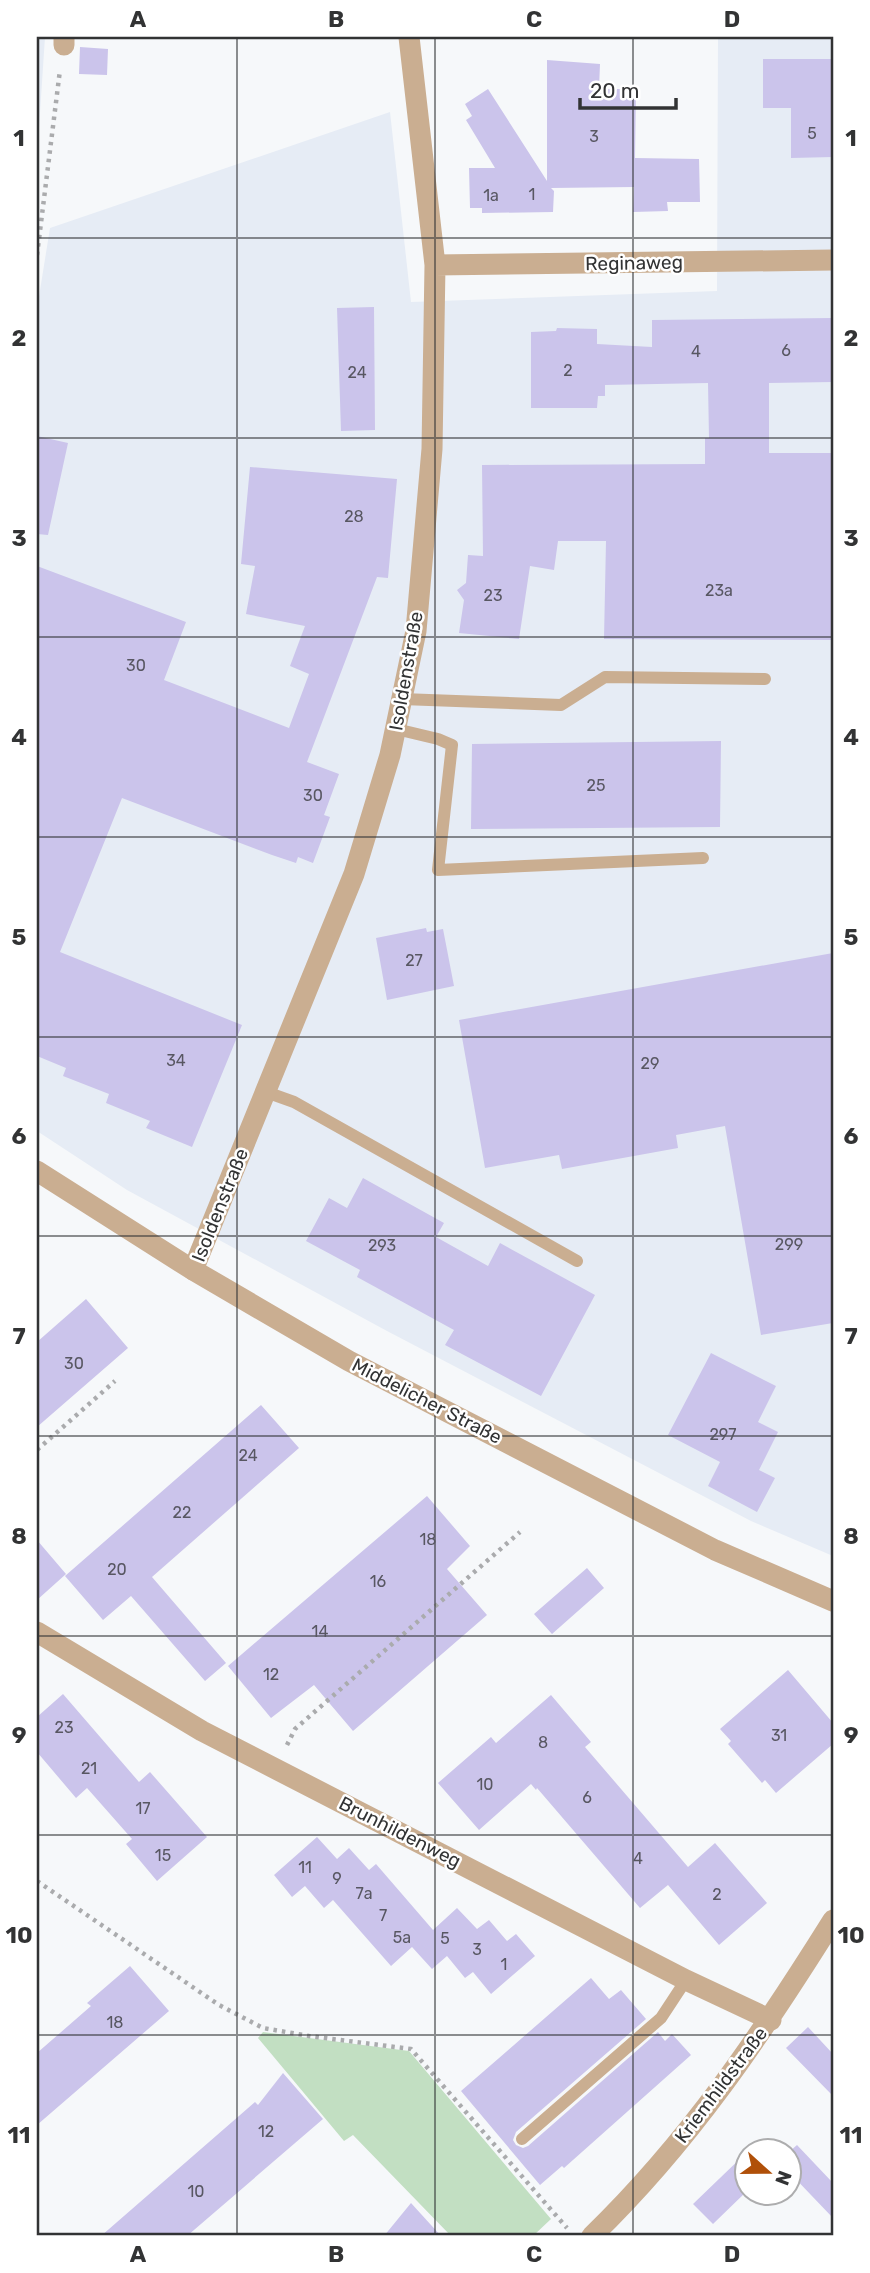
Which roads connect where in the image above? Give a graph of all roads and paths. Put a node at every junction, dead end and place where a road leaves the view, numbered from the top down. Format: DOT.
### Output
graph roads {
  1 [pos="409,37"];
  2 [pos="64,41"];
  3 [pos="37,255"];
  4 [pos="833,260"];
  5 [pos="435,265"];
  6 [pos="765,679"];
  7 [pos="402,699"];
  8 [pos="396,729"];
  9 [pos="703,858"];
  10 [pos="266,1092"];
  11 [pos="37,1171"];
  12 [pos="577,1261"];
  13 [pos="193,1270"];
  14 [pos="115,1381"];
  15 [pos="37,1450"];
  16 [pos="520,1532"];
  17 [pos="833,1601"];
  18 [pos="37,1632"];
  19 [pos="276,1768"];
  20 [pos="37,1881"];
  21 [pos="833,1920"];
  22 [pos="686,1980"];
  23 [pos="771,2020"];
  24 [pos="522,2139"];
  25 [pos="575,2236"];
  26 [pos="592,2236"];
  1 -- 5 [label="street, Isoldenstraße"];
  2 -- 3 [label="path"];
  4 -- 5 [label="street, Reginaweg"];
  5 -- 7 [label="street, Isoldenstraße"];
  6 -- 7 [label="lane"];
  7 -- 8 [label="street, Isoldenstraße"];
  8 -- 9 [label="lane"];
  8 -- 10 [label="street, Isoldenstraße"];
  10 -- 12 [label="lane"];
  10 -- 13 [label="street, Isoldenstraße"];
  11 -- 13 [label="street, Middelicher Straße"];
  13 -- 17 [label="street, Middelicher Straße"];
  14 -- 15 [label="path"];
  16 -- 19 [label="path"];
  18 -- 19 [label="street, Brunhildenweg"];
  19 -- 22 [label="street, Brunhildenweg"];
  20 -- 25 [label="path"];
  21 -- 23 [label="street, Kriemhildstraße"];
  22 -- 23 [label="street, Brunhildenweg"];
  22 -- 24 [label="lane"];
  23 -- 26 [label="street, Kriemhildstraße"];
}
